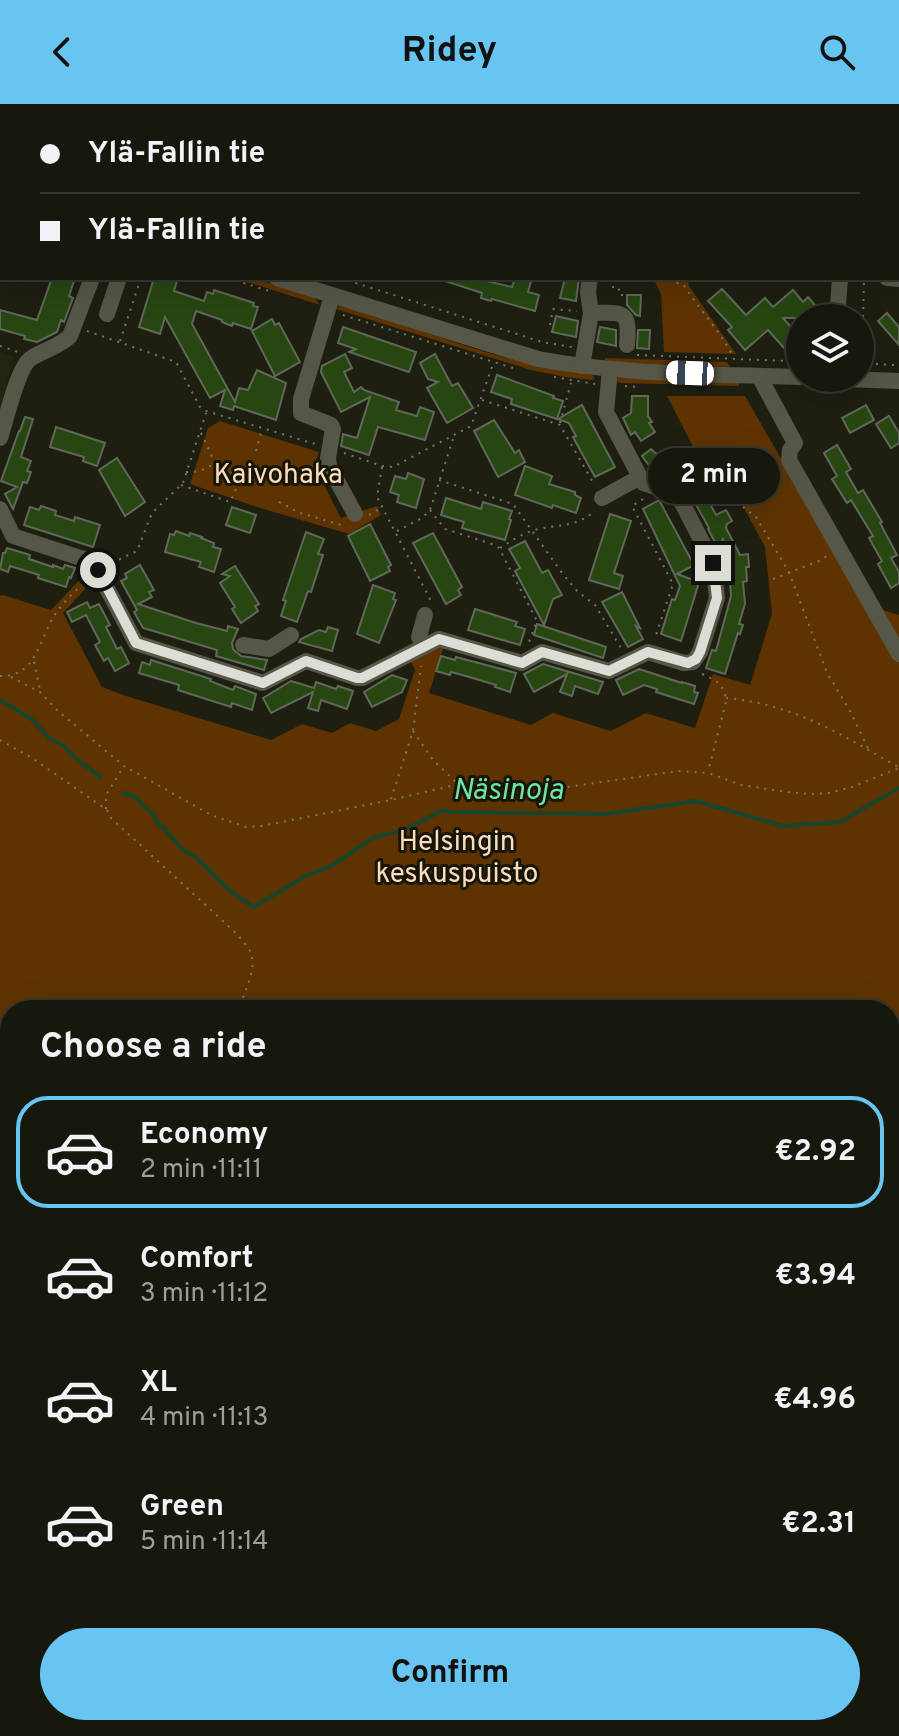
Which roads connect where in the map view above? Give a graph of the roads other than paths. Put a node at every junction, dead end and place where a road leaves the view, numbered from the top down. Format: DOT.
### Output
graph roads {
  1 [pos="91,280"];
  2 [pos="116,280"];
  3 [pos="283,280"];
  4 [pos="590,280"];
  5 [pos="840,280"];
  6 [pos="332,296"];
  7 [pos="838,304"];
  8 [pos="591,313"];
  9 [pos="107,314"];
  10 [pos="630,350"];
  11 [pos="583,358"];
  12 [pos="610,369"];
  13 [pos="874,373"];
  14 [pos="759,376"];
  15 [pos="786,377"];
  16 [pos="899,381"];
  17 [pos="0,438"];
  18 [pos="640,477"];
  19 [pos="598,504"];
  20 [pos="356,519"];
  21 [pos="3,520"];
  22 [pos="431,614"];
  23 [pos="291,635"];
  24 [pos="243,645"];
  25 [pos="422,647"];
  26 [pos="269,649"];
  27 [pos="899,654"];
  28 [pos="280,674"];
  1 -- 17 [label="street"];
  2 -- 9 [label="street"];
  3 -- 6 [label="street"];
  4 -- 8 [label="street"];
  5 -- 7 [label="street"];
  6 -- 11 [label="street"];
  6 -- 20 [label="street"];
  8 -- 10 [label="street"];
  8 -- 11 [label="street"];
  11 -- 12 [label="street"];
  12 -- 14 [label="street"];
  12 -- 18 [label="street"];
  13 -- 16 [label="street"];
  14 -- 15 [label="street"];
  14 -- 27 [label="street"];
  18 -- 19 [label="street"];
  18 -- 25 [label="street"];
  21 -- 28 [label="street"];
  22 -- 25 [label="street"];
  23 -- 26 [label="street"];
  24 -- 26 [label="street"];
  25 -- 28 [label="street"];
  26 -- 28 [label="street"];
}
